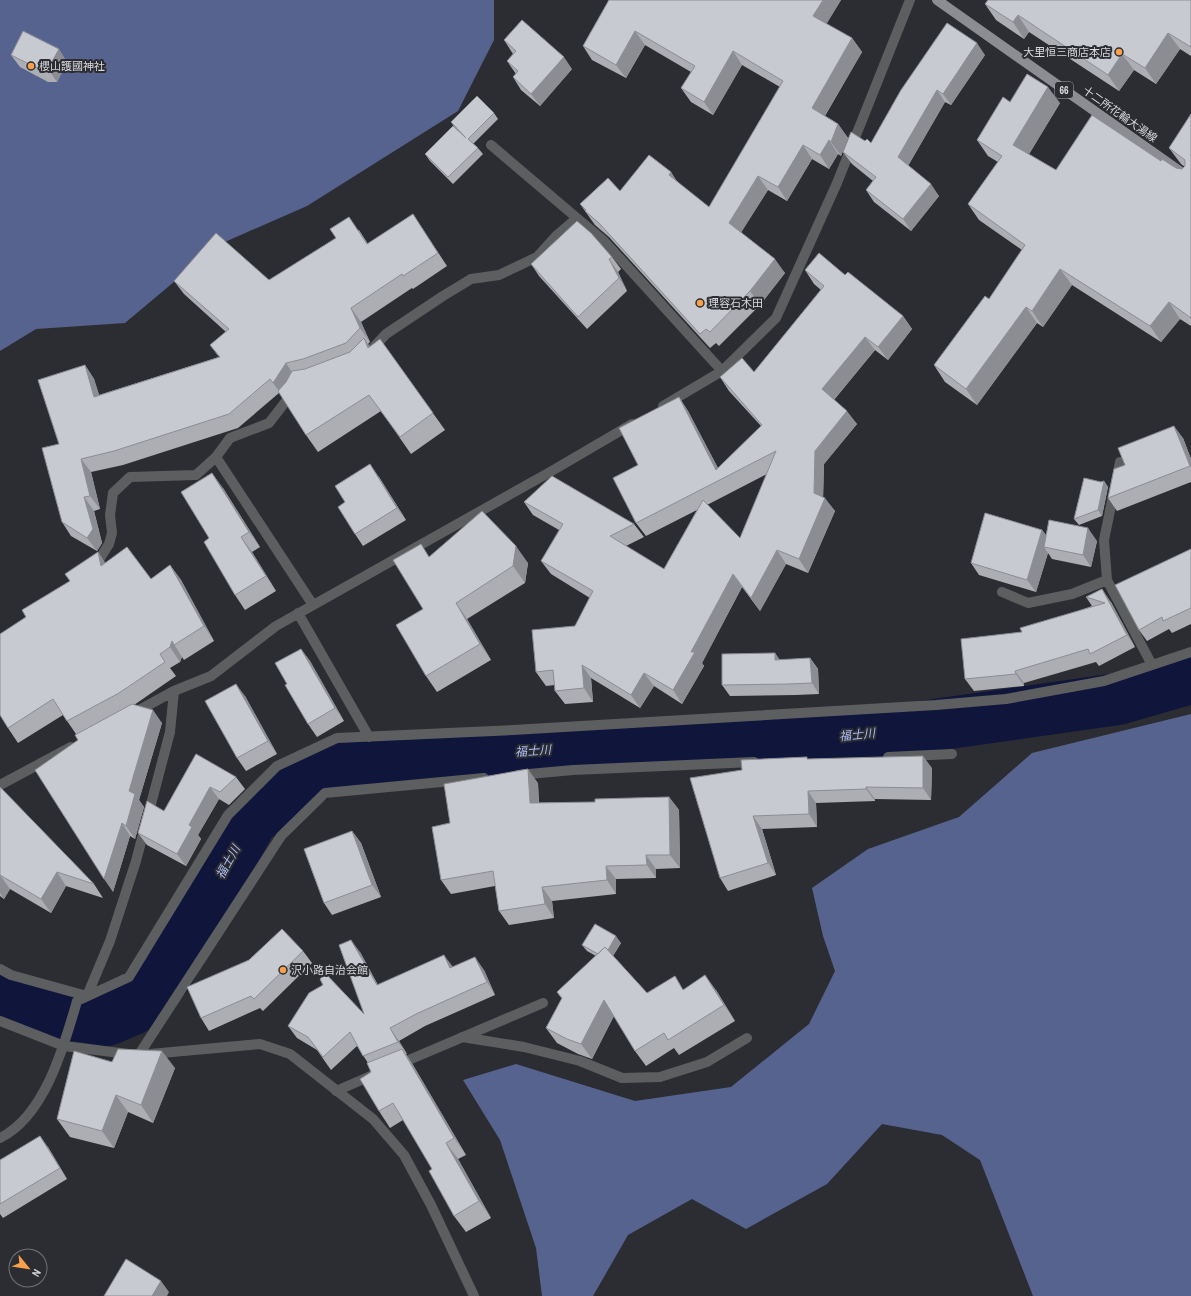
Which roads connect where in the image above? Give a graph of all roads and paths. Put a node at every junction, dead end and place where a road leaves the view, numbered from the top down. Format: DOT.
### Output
graph roads {
  1 [pos="910,0"];
  2 [pos="937,0"];
  3 [pos="491,145"];
  4 [pos="1191,179"];
  5 [pos="577,218"];
  6 [pos="364,357"];
  7 [pos="722,371"];
  8 [pos="299,382"];
  9 [pos="657,409"];
  10 [pos="638,421"];
  11 [pos="216,457"];
  12 [pos="1120,462"];
  13 [pos="92,571"];
  14 [pos="1107,580"];
  15 [pos="1002,592"];
  16 [pos="313,605"];
  17 [pos="298,613"];
  18 [pos="1191,652"];
  19 [pos="1152,665"];
  20 [pos="174,691"];
  21 [pos="126,717"];
  22 [pos="369,737"];
  23 [pos="77,744"];
  24 [pos="952,754"];
  25 [pos="881,757"];
  26 [pos="762,762"];
  27 [pos="510,775"];
  28 [pos="495,777"];
  29 [pos="0,785"];
  30 [pos="0,969"];
  31 [pos="87,996"];
  32 [pos="542,1002"];
  33 [pos="0,1021"];
  34 [pos="462,1037"];
  35 [pos="747,1038"];
  36 [pos="64,1046"];
  37 [pos="138,1056"];
  38 [pos="336,1091"];
  39 [pos="0,1138"];
  40 [pos="474,1296"];
  1 -- 7 [label="street"];
  2 -- 4 [label="main road, 十二所花輪大湯線 / 66"];
  3 -- 5 [label="street"];
  5 -- 6 [label="street"];
  5 -- 7 [label="street"];
  7 -- 9 [label="street"];
  8 -- 11 [label="street"];
  10 -- 16 [label="street"];
  11 -- 13 [label="street"];
  11 -- 16 [label="street"];
  12 -- 14 [label="street"];
  14 -- 15 [label="street"];
  14 -- 19 [label="street"];
  16 -- 17 [label="street"];
  17 -- 20 [label="street"];
  17 -- 22 [label="street"];
  18 -- 19 [label="street"];
  19 -- 22 [label="street"];
  20 -- 21 [label="street"];
  20 -- 31 [label="street"];
  22 -- 31 [label="street"];
  23 -- 29 [label="street"];
  24 -- 25 [label="street"];
  26 -- 27 [label="street"];
  28 -- 37 [label="street"];
  30 -- 31 [label="street"];
  31 -- 36 [label="street"];
  32 -- 34 [label="street"];
  33 -- 36 [label="street"];
  34 -- 35 [label="street"];
  34 -- 38 [label="street"];
  36 -- 37 [label="street"];
  36 -- 39 [label="street"];
  37 -- 38 [label="street"];
  38 -- 40 [label="street"];
}
